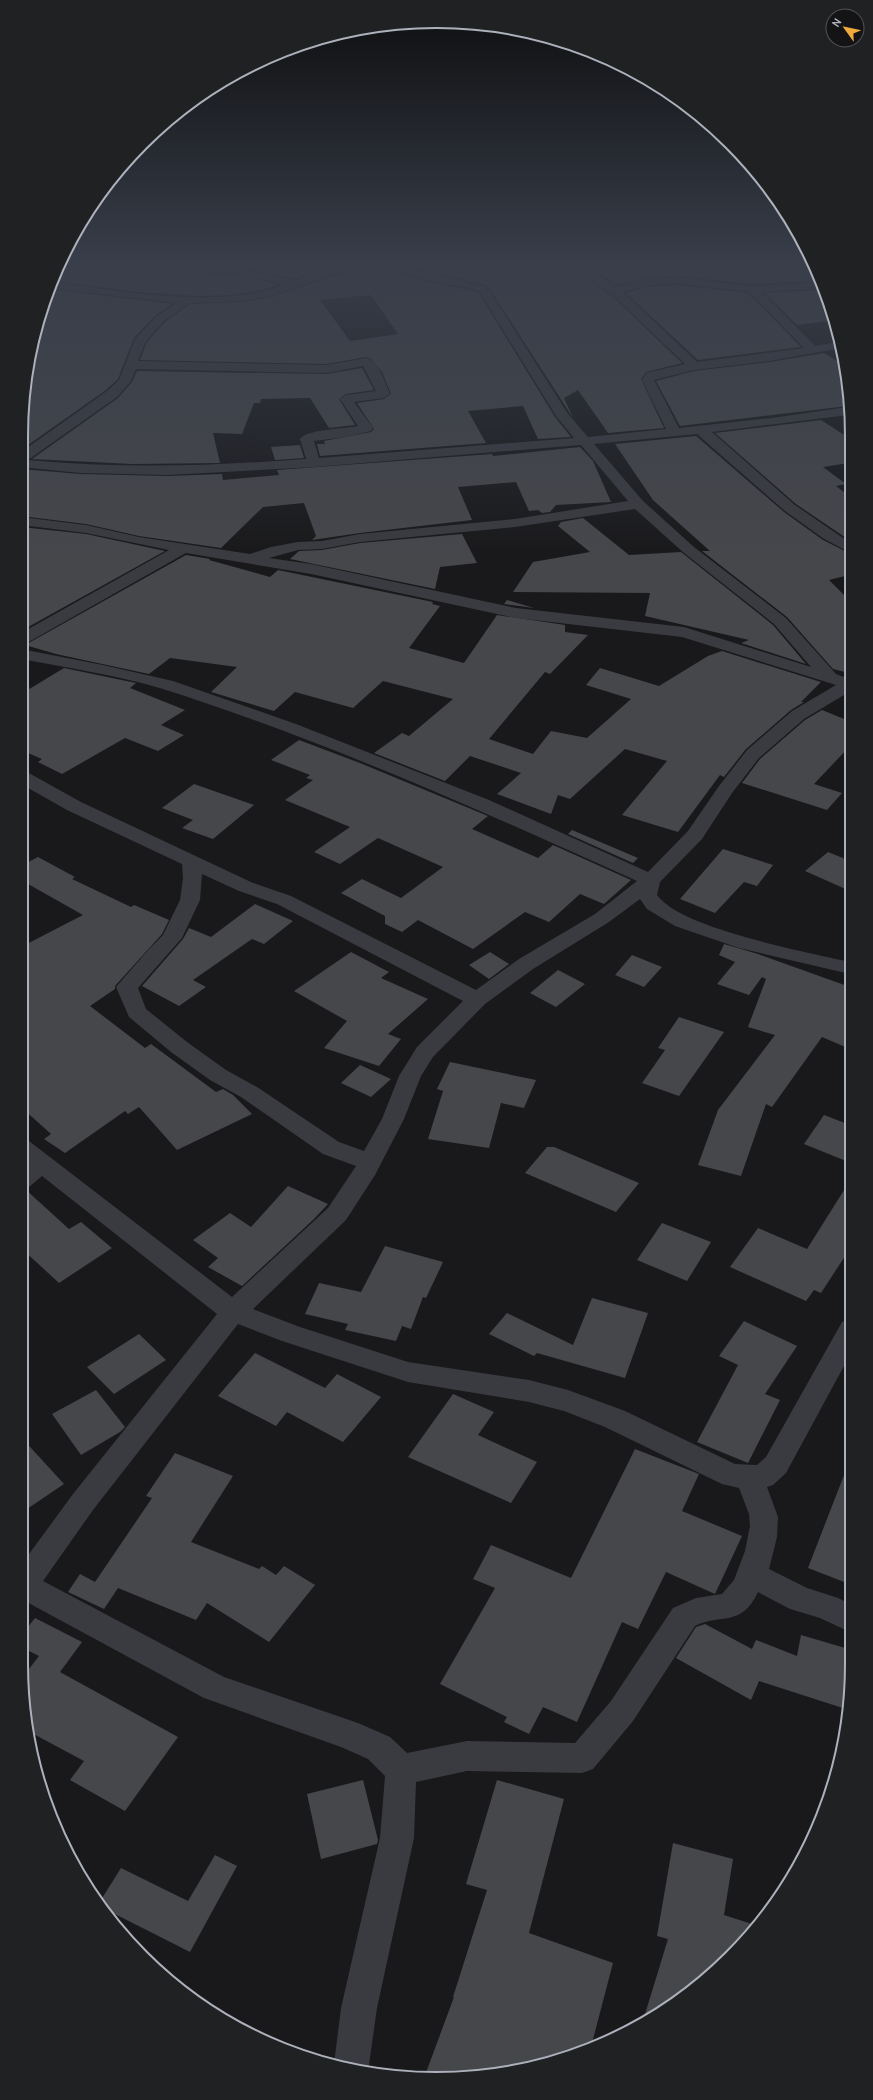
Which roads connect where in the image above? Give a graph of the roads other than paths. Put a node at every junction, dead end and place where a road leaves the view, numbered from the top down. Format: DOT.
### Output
graph roads {
  1 [pos="133,360"];
  2 [pos="527,360"];
  3 [pos="688,360"];
  4 [pos="745,360"];
  5 [pos="131,365"];
  6 [pos="694,366"];
  7 [pos="844,412"];
  8 [pos="701,430"];
  9 [pos="675,433"];
  10 [pos="584,442"];
  11 [pos="28,453"];
  12 [pos="314,463"];
  13 [pos="28,464"];
  14 [pos="638,504"];
  15 [pos="28,522"];
  16 [pos="845,546"];
  17 [pos="184,548"];
  18 [pos="250,559"];
  19 [pos="28,636"];
  20 [pos="28,655"];
  21 [pos="842,682"];
  22 [pos="28,780"];
  23 [pos="191,861"];
  24 [pos="650,880"];
  25 [pos="845,967"];
  26 [pos="477,999"];
  27 [pos="28,1152"];
  28 [pos="370,1162"];
  29 [pos="42,1163"];
  30 [pos="28,1175"];
  31 [pos="233,1312"];
  32 [pos="845,1339"];
  33 [pos="748,1476"];
  34 [pos="751,1574"];
  35 [pos="28,1579"];
  36 [pos="28,1590"];
  37 [pos="845,1616"];
  38 [pos="402,1770"];
  39 [pos="353,2063"];
  1 -- 5 [label="street"];
  2 -- 10 [label="street"];
  3 -- 6 [label="street"];
  4 -- 6 [label="street"];
  5 -- 11 [label="street"];
  5 -- 12 [label="street"];
  6 -- 9 [label="street"];
  7 -- 8 [label="street"];
  8 -- 9 [label="street"];
  8 -- 16 [label="street"];
  9 -- 10 [label="street"];
  10 -- 12 [label="street"];
  10 -- 14 [label="street"];
  12 -- 13 [label="street"];
  14 -- 18 [label="street"];
  14 -- 21 [label="street"];
  15 -- 17 [label="street"];
  17 -- 18 [label="street"];
  17 -- 19 [label="street"];
  18 -- 21 [label="street"];
  20 -- 24 [label="street"];
  21 -- 24 [label="street"];
  22 -- 23 [label="street"];
  23 -- 26 [label="street"];
  23 -- 28 [label="street"];
  24 -- 25 [label="street"];
  24 -- 26 [label="street"];
  26 -- 28 [label="street"];
  27 -- 29 [label="street"];
  28 -- 31 [label="street"];
  29 -- 30 [label="street"];
  29 -- 31 [label="street"];
  31 -- 33 [label="street"];
  31 -- 35 [label="street"];
  32 -- 33 [label="street"];
  33 -- 34 [label="street"];
  34 -- 37 [label="street"];
  34 -- 38 [label="street"];
  36 -- 38 [label="street"];
  38 -- 39 [label="street"];
}
